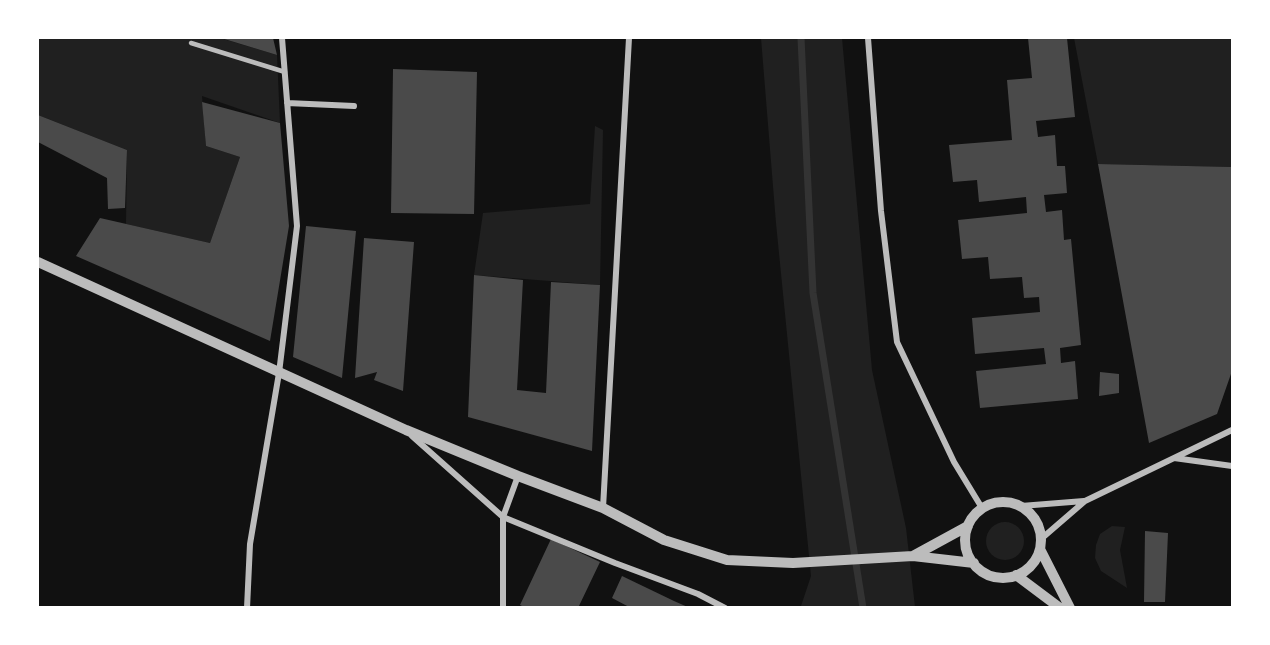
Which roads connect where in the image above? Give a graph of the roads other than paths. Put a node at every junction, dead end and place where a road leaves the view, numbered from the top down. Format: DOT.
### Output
graph roads {
  1 [pos="282,38"];
  2 [pos="629,38"];
  3 [pos="868,38"];
  4 [pos="191,43"];
  5 [pos="285,72"];
  6 [pos="287,103"];
  7 [pos="354,106"];
  8 [pos="38,262"];
  9 [pos="279,373"];
  10 [pos="403,428"];
  11 [pos="1233,430"];
  12 [pos="1173,458"];
  13 [pos="1233,466"];
  14 [pos="518,476"];
  15 [pos="1085,501"];
  16 [pos="1021,506"];
  17 [pos="603,508"];
  18 [pos="982,508"];
  19 [pos="503,517"];
  20 [pos="968,526"];
  21 [pos="1041,544"];
  22 [pos="914,556"];
  23 [pos="974,563"];
  24 [pos="1016,575"];
  25 [pos="247,608"];
  26 [pos="503,608"];
  27 [pos="725,608"];
  28 [pos="1060,608"];
  29 [pos="1070,608"];
  1 -- 5 [label="street"];
  2 -- 17 [label="street"];
  3 -- 18 [label="street"];
  4 -- 5 [label="lane"];
  5 -- 6 [label="street"];
  6 -- 7 [label="street"];
  6 -- 9 [label="street"];
  8 -- 9 [label="street"];
  9 -- 10 [label="street"];
  9 -- 25 [label="street"];
  10 -- 14 [label="street"];
  10 -- 19 [label="street"];
  11 -- 12 [label="street"];
  12 -- 13 [label="street"];
  12 -- 15 [label="street"];
  14 -- 17 [label="street"];
  14 -- 19 [label="street"];
  15 -- 16 [label="street"];
  15 -- 21 [label="street"];
  16 -- 18 [label="street"];
  16 -- 21 [label="street"];
  17 -- 22 [label="street"];
  18 -- 20 [label="street"];
  19 -- 26 [label="street"];
  19 -- 27 [label="street"];
  20 -- 22 [label="street"];
  20 -- 23 [label="street"];
  21 -- 24 [label="street"];
  21 -- 29 [label="street"];
  22 -- 23 [label="street"];
  23 -- 24 [label="street"];
  24 -- 28 [label="street"];
}
